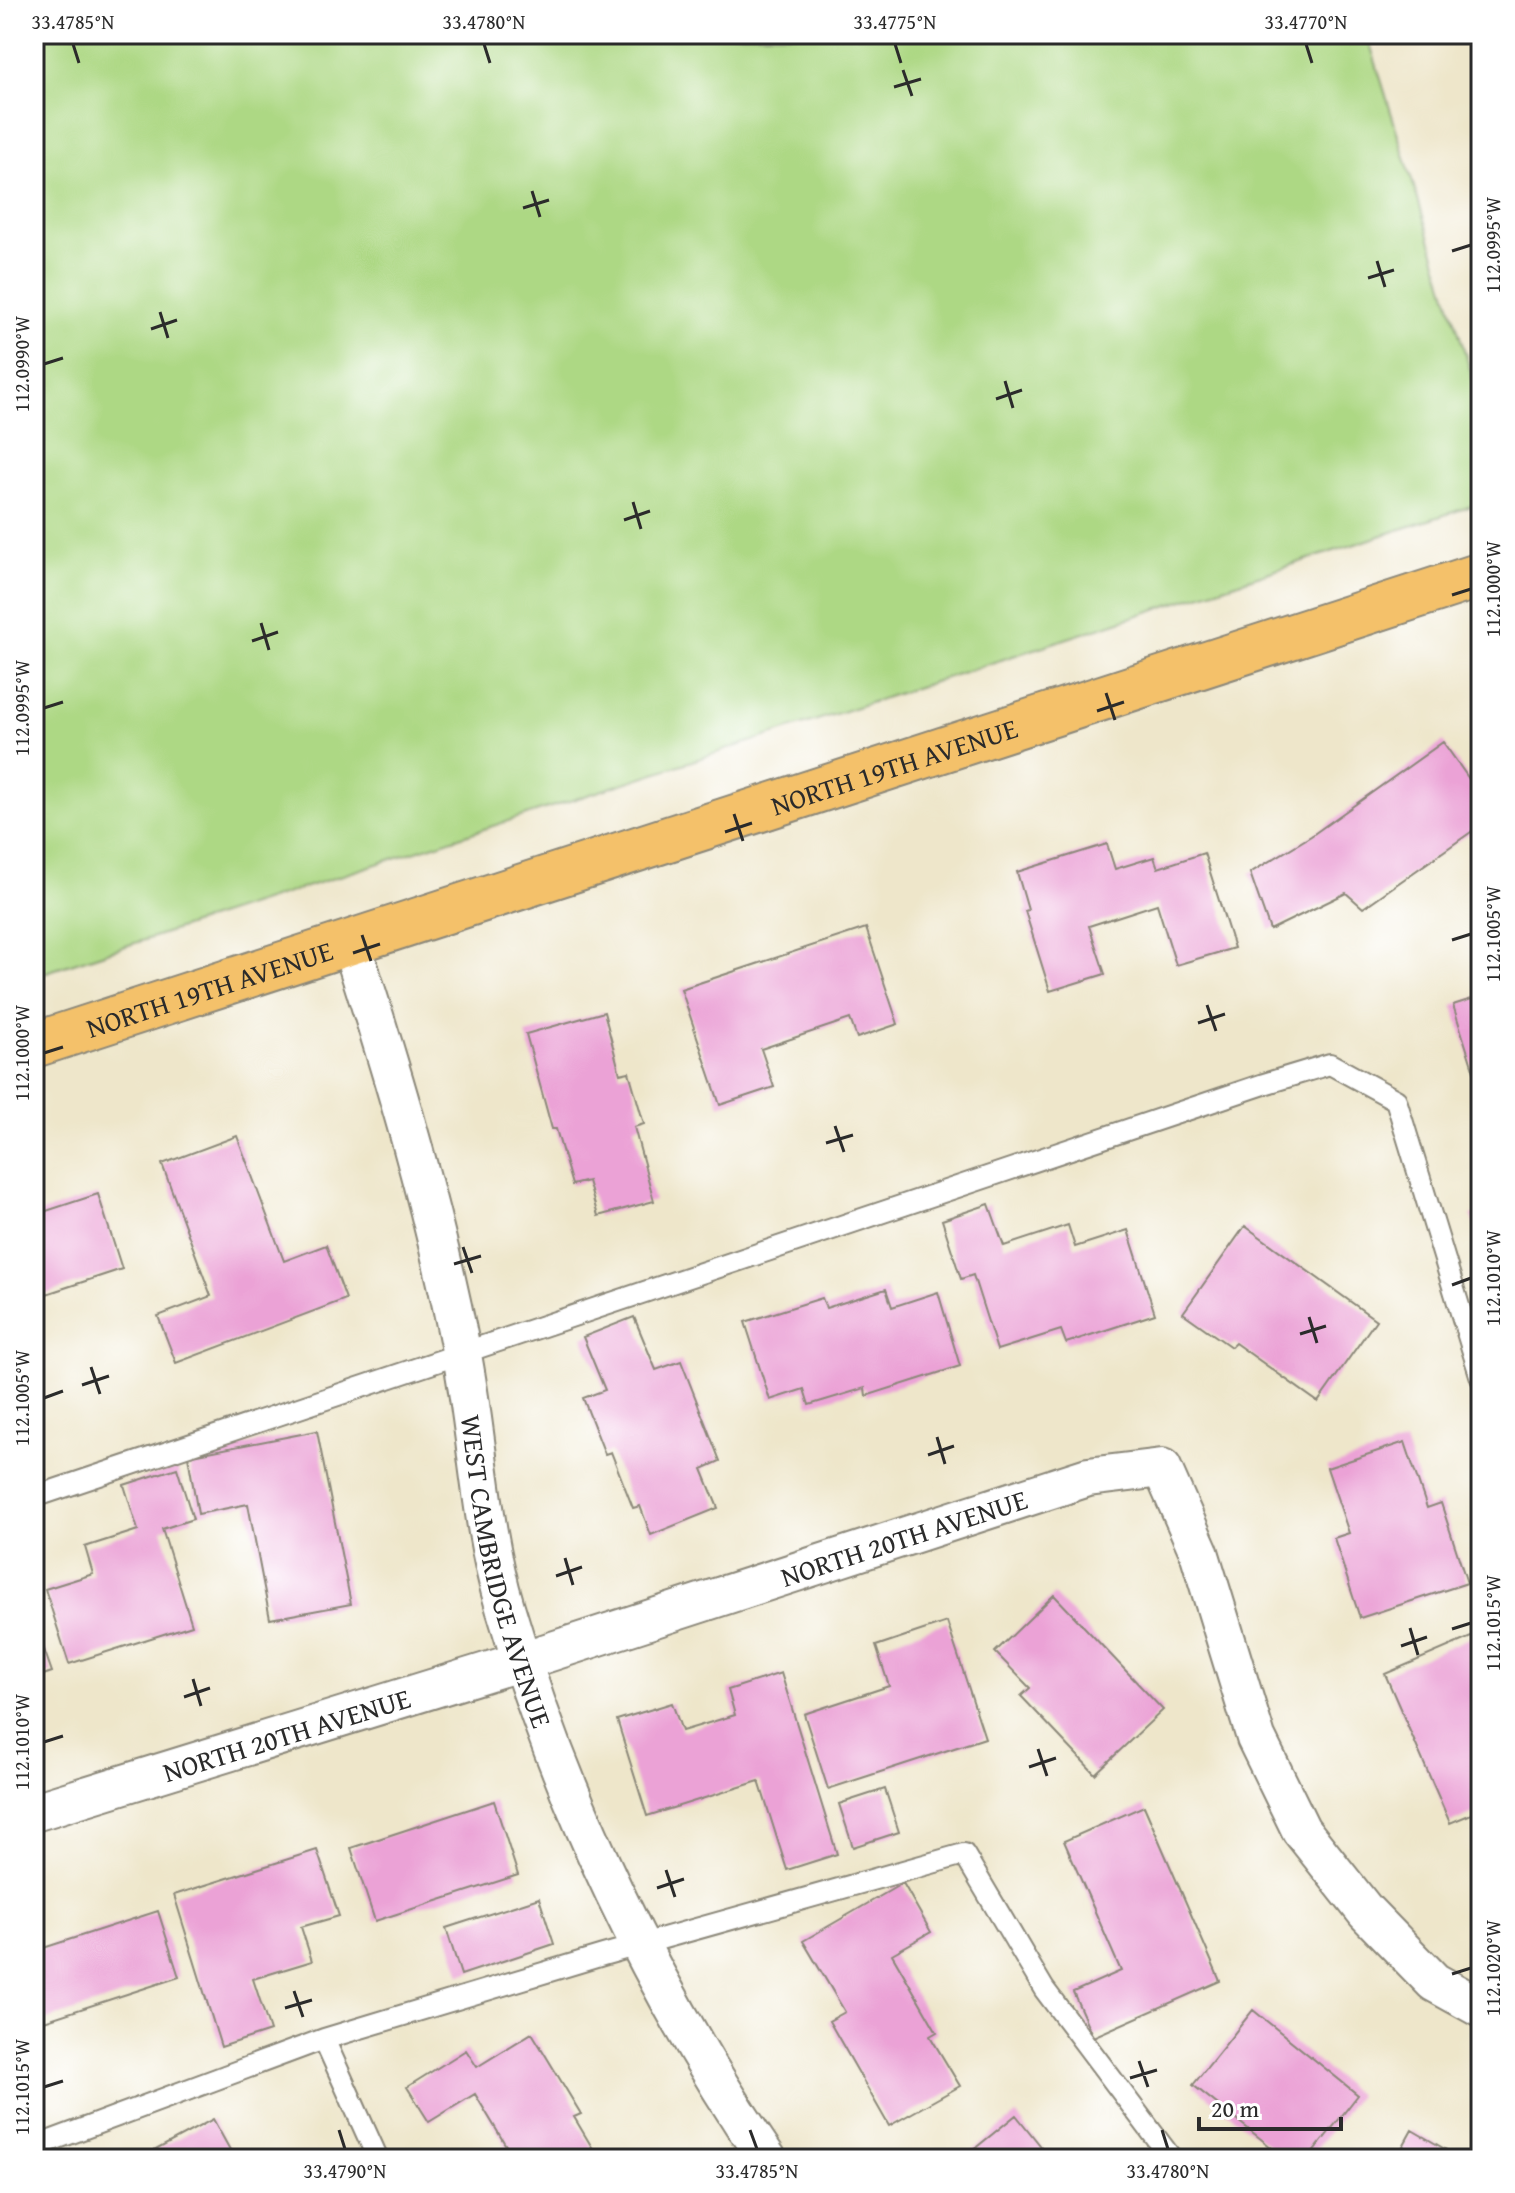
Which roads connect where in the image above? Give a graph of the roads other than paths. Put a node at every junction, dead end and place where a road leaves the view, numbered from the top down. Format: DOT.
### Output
graph roads {
  1 [pos="1481,575"];
  2 [pos="350,941"];
  3 [pos="34,1045"];
  4 [pos="462,1354"];
  5 [pos="1481,1378"];
  6 [pos="34,1497"];
  7 [pos="522,1661"];
  8 [pos="34,1812"];
  9 [pos="641,1945"];
  10 [pos="1481,2008"];
  11 [pos="324,2039"];
  12 [pos="34,2147"];
  13 [pos="378,2159"];
  14 [pos="767,2159"];
  15 [pos="1172,2159"];
  1 -- 2 [label="main road, NORTH 19TH AVENUE"];
  2 -- 3 [label="main road, NORTH 19TH AVENUE"];
  2 -- 4 [label="street, WEST CAMBRIDGE AVENUE"];
  4 -- 5 [label="lane"];
  4 -- 6 [label="lane"];
  4 -- 7 [label="street, WEST CAMBRIDGE AVENUE"];
  7 -- 8 [label="street, NORTH 20TH AVENUE"];
  7 -- 9 [label="street, WEST CAMBRIDGE AVENUE"];
  7 -- 10 [label="street, NORTH 20TH AVENUE"];
  9 -- 11 [label="lane"];
  9 -- 14 [label="street, WEST CAMBRIDGE AVENUE"];
  9 -- 15 [label="lane"];
  11 -- 12 [label="lane"];
  11 -- 13 [label="lane"];
}
